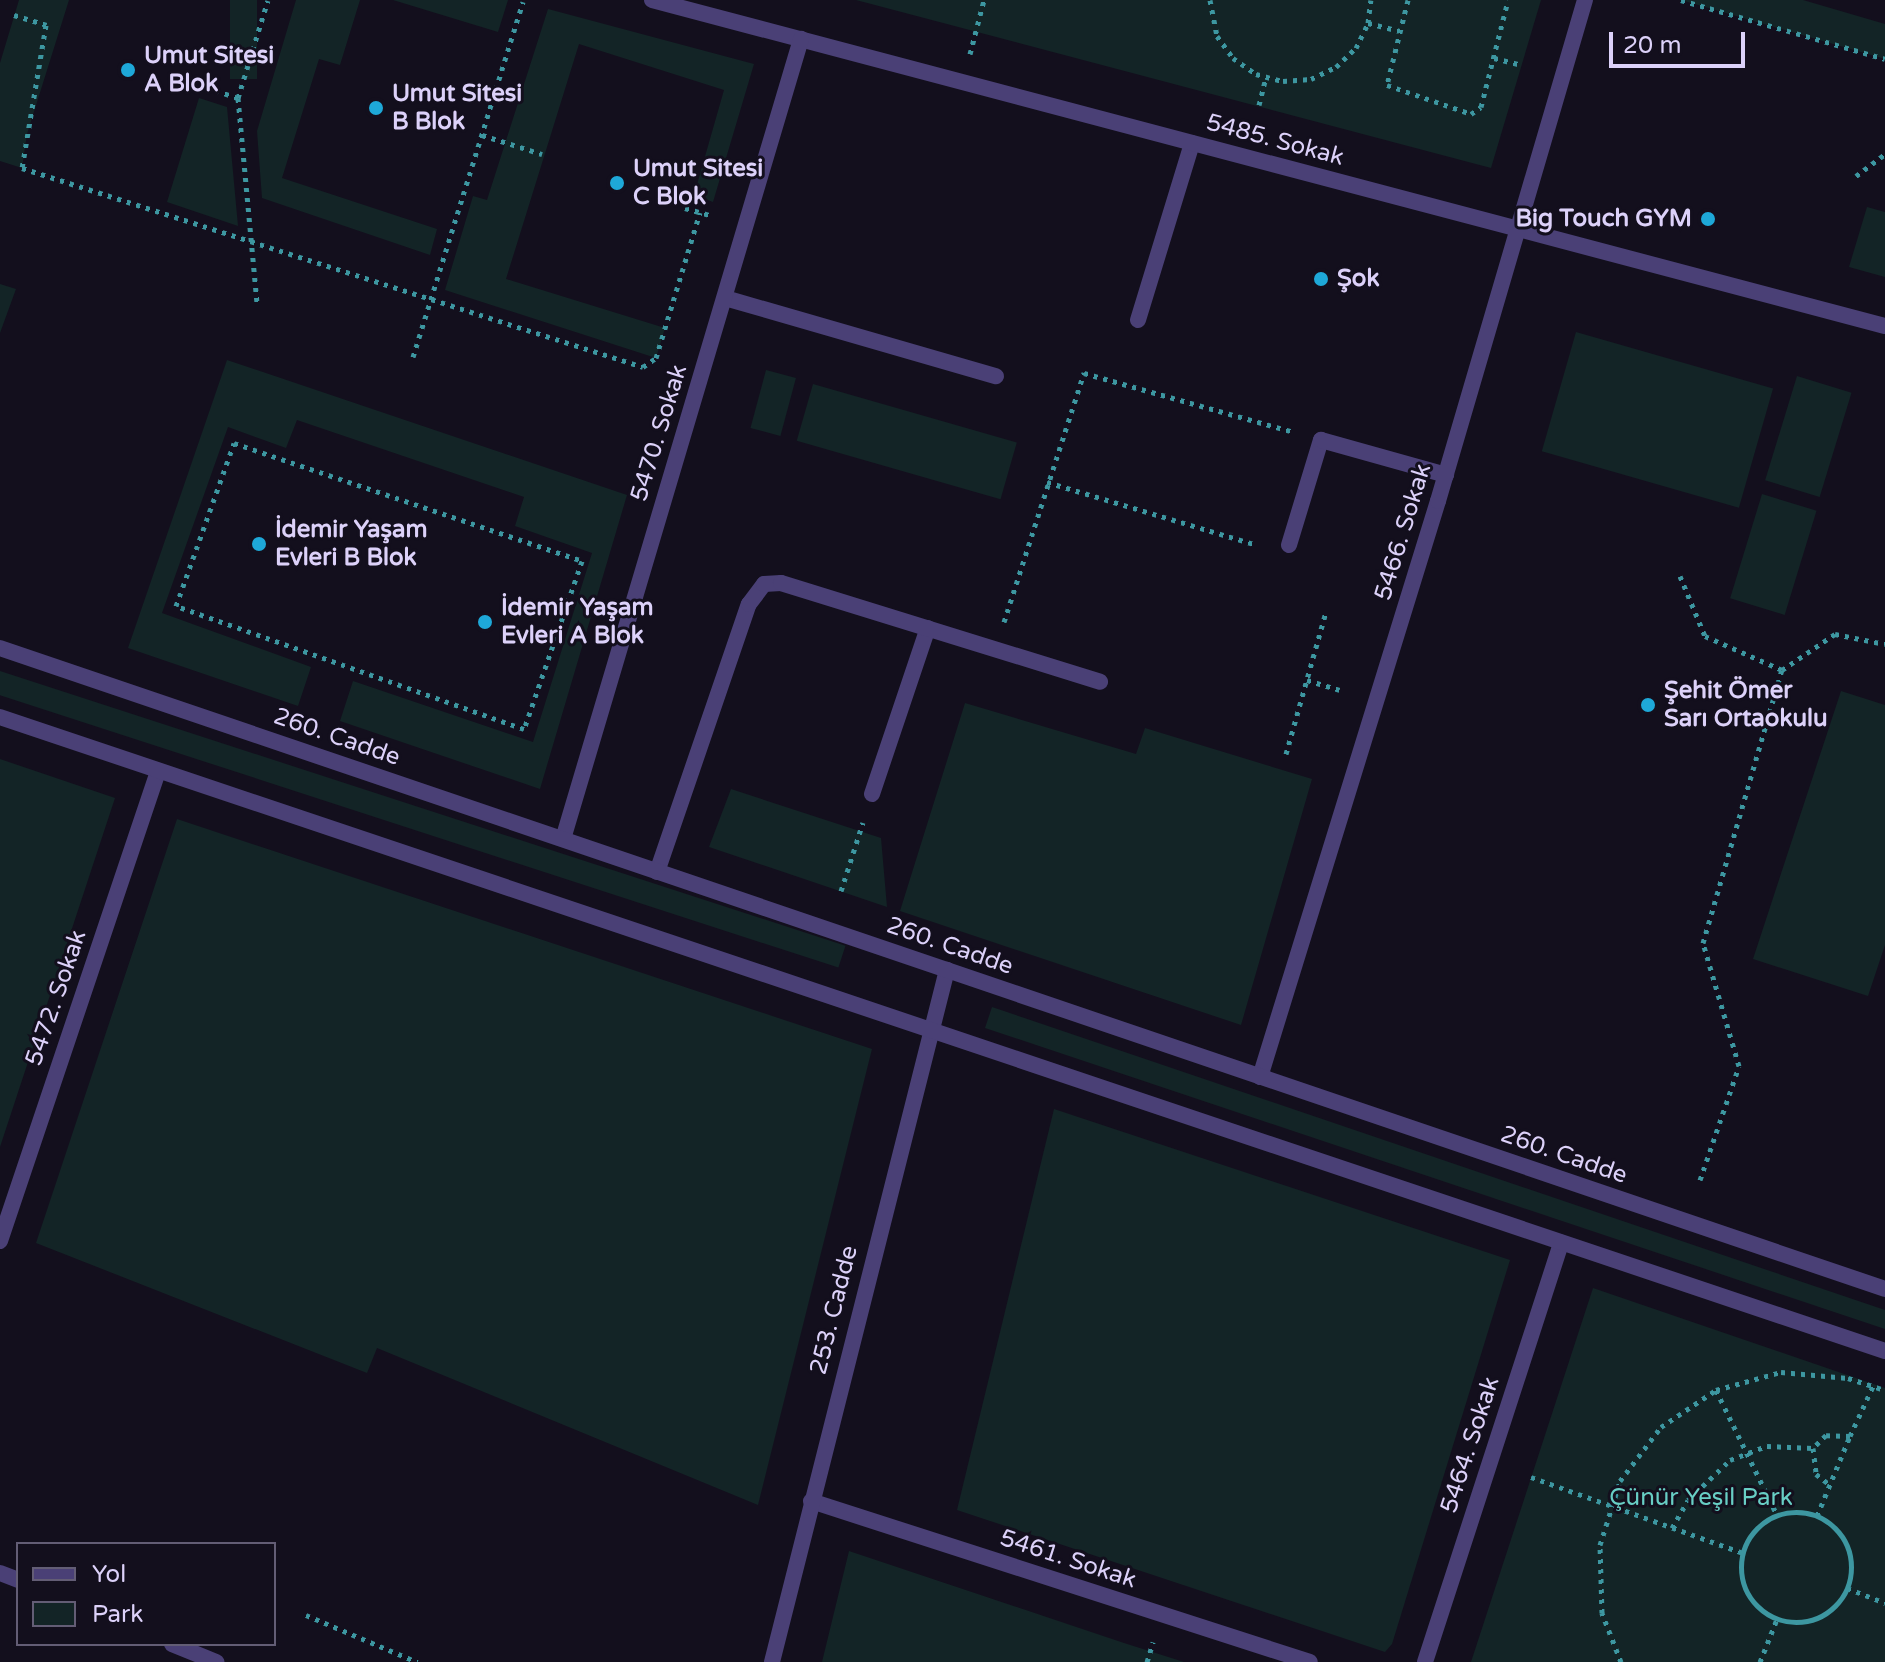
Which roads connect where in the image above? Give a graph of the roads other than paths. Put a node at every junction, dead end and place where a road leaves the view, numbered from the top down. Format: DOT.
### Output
graph roads {
  1 [pos="652,0"];
  2 [pos="1585,0"];
  3 [pos="801,39"];
  4 [pos="1192,143"];
  5 [pos="1517,228"];
  6 [pos="725,298"];
  7 [pos="1138,320"];
  8 [pos="1885,326"];
  9 [pos="996,376"];
  10 [pos="1446,475"];
  11 [pos="1289,545"];
  12 [pos="928,628"];
  13 [pos="0,648"];
  14 [pos="1100,682"];
  15 [pos="0,717"];
  16 [pos="158,771"];
  17 [pos="872,794"];
  18 [pos="563,839"];
  19 [pos="657,872"];
  20 [pos="947,970"];
  21 [pos="930,1030"];
  22 [pos="1260,1077"];
  23 [pos="0,1241"];
  24 [pos="1561,1243"];
  25 [pos="1885,1289"];
  26 [pos="1885,1351"];
  27 [pos="811,1501"];
  28 [pos="177,1646"];
  29 [pos="216,1662"];
  30 [pos="772,1662"];
  31 [pos="1310,1662"];
  32 [pos="1425,1662"];
  1 -- 3 [label="street, 5485. Sokak"];
  2 -- 5 [label="street, 5466. Sokak"];
  3 -- 4 [label="street, 5485. Sokak"];
  3 -- 6 [label="street, 5470. Sokak"];
  4 -- 5 [label="street, 5485. Sokak"];
  4 -- 7 [label="street"];
  5 -- 8 [label="street, 5485. Sokak"];
  5 -- 10 [label="street, 5466. Sokak"];
  6 -- 9 [label="street"];
  6 -- 18 [label="street, 5470. Sokak"];
  10 -- 11 [label="street"];
  10 -- 22 [label="street, 5466. Sokak"];
  12 -- 14 [label="street"];
  12 -- 17 [label="street"];
  12 -- 19 [label="street"];
  13 -- 18 [label="street, 260. Cadde"];
  15 -- 16 [label="street"];
  16 -- 21 [label="street"];
  16 -- 23 [label="street, 5472. Sokak"];
  18 -- 19 [label="street, 260. Cadde"];
  19 -- 20 [label="street, 260. Cadde"];
  20 -- 21 [label="street, 253. Cadde"];
  20 -- 22 [label="street, 260. Cadde"];
  21 -- 24 [label="street"];
  21 -- 27 [label="street, 253. Cadde"];
  22 -- 25 [label="street, 260. Cadde"];
  24 -- 26 [label="street"];
  24 -- 32 [label="street, 5464. Sokak"];
  27 -- 30 [label="street, 253. Cadde"];
  27 -- 31 [label="street, 5461. Sokak"];
  28 -- 29 [label="street"];
}
